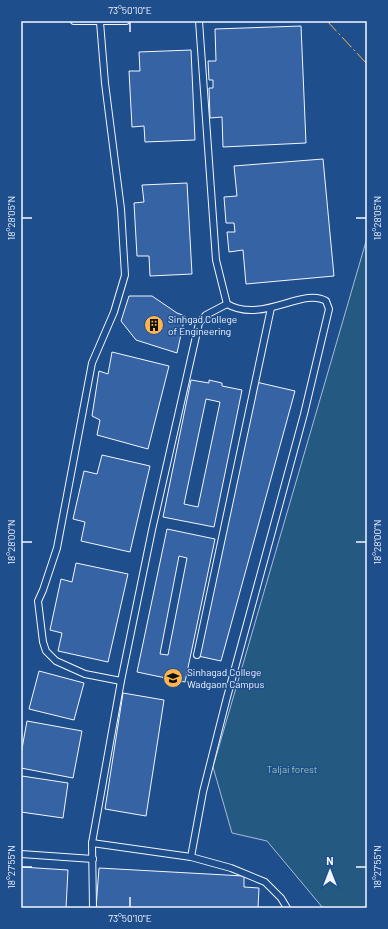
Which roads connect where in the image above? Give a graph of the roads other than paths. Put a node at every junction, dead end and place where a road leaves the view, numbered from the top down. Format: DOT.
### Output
graph roads {
  1 [pos="74,21"];
  2 [pos="126,21"];
  3 [pos="199,21"];
  4 [pos="100,22"];
  5 [pos="227,304"];
  6 [pos="270,308"];
  7 [pos="197,655"];
  8 [pos="121,681"];
  9 [pos="92,843"];
  10 [pos="21,854"];
  11 [pos="191,857"];
  12 [pos="93,859"];
  13 [pos="93,908"];
  14 [pos="287,908"];
  1 -- 4 [label="lane"];
  2 -- 4 [label="lane"];
  3 -- 5 [label="lane"];
  4 -- 8 [label="lane"];
  5 -- 6 [label="lane"];
  5 -- 8 [label="lane"];
  6 -- 7 [label="lane"];
  6 -- 11 [label="lane"];
  8 -- 9 [label="lane"];
  9 -- 11 [label="lane"];
  9 -- 12 [label="lane"];
  10 -- 12 [label="lane"];
  11 -- 14 [label="lane"];
  12 -- 13 [label="lane"];
}
